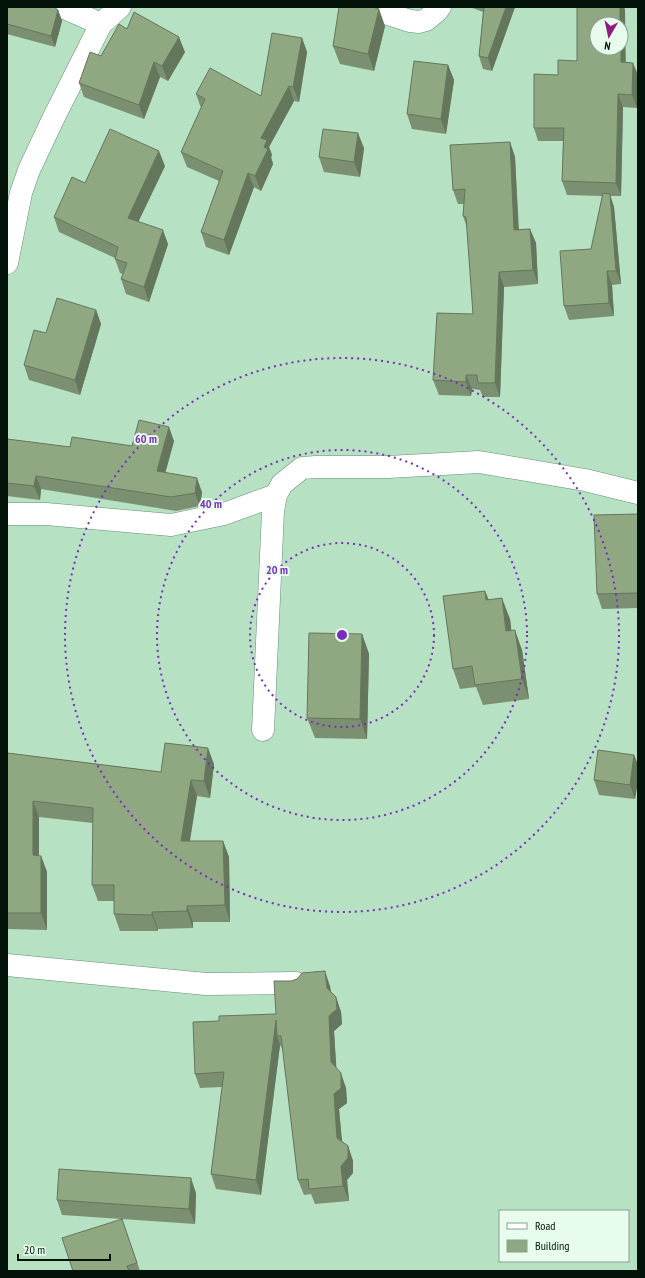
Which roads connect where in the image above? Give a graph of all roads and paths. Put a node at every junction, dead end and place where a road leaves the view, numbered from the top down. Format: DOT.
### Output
graph roads {
  1 [pos="62,7"];
  2 [pos="120,7"];
  3 [pos="368,7"];
  4 [pos="440,7"];
  5 [pos="101,24"];
  6 [pos="7,263"];
  7 [pos="638,493"];
  8 [pos="276,495"];
  9 [pos="7,514"];
  10 [pos="264,730"];
  11 [pos="7,965"];
  12 [pos="296,983"];
  1 -- 5 [label="street"];
  2 -- 5 [label="street"];
  3 -- 4 [label="street"];
  5 -- 6 [label="street"];
  7 -- 8 [label="street"];
  8 -- 9 [label="street"];
  8 -- 10 [label="street"];
  11 -- 12 [label="street"];
}
